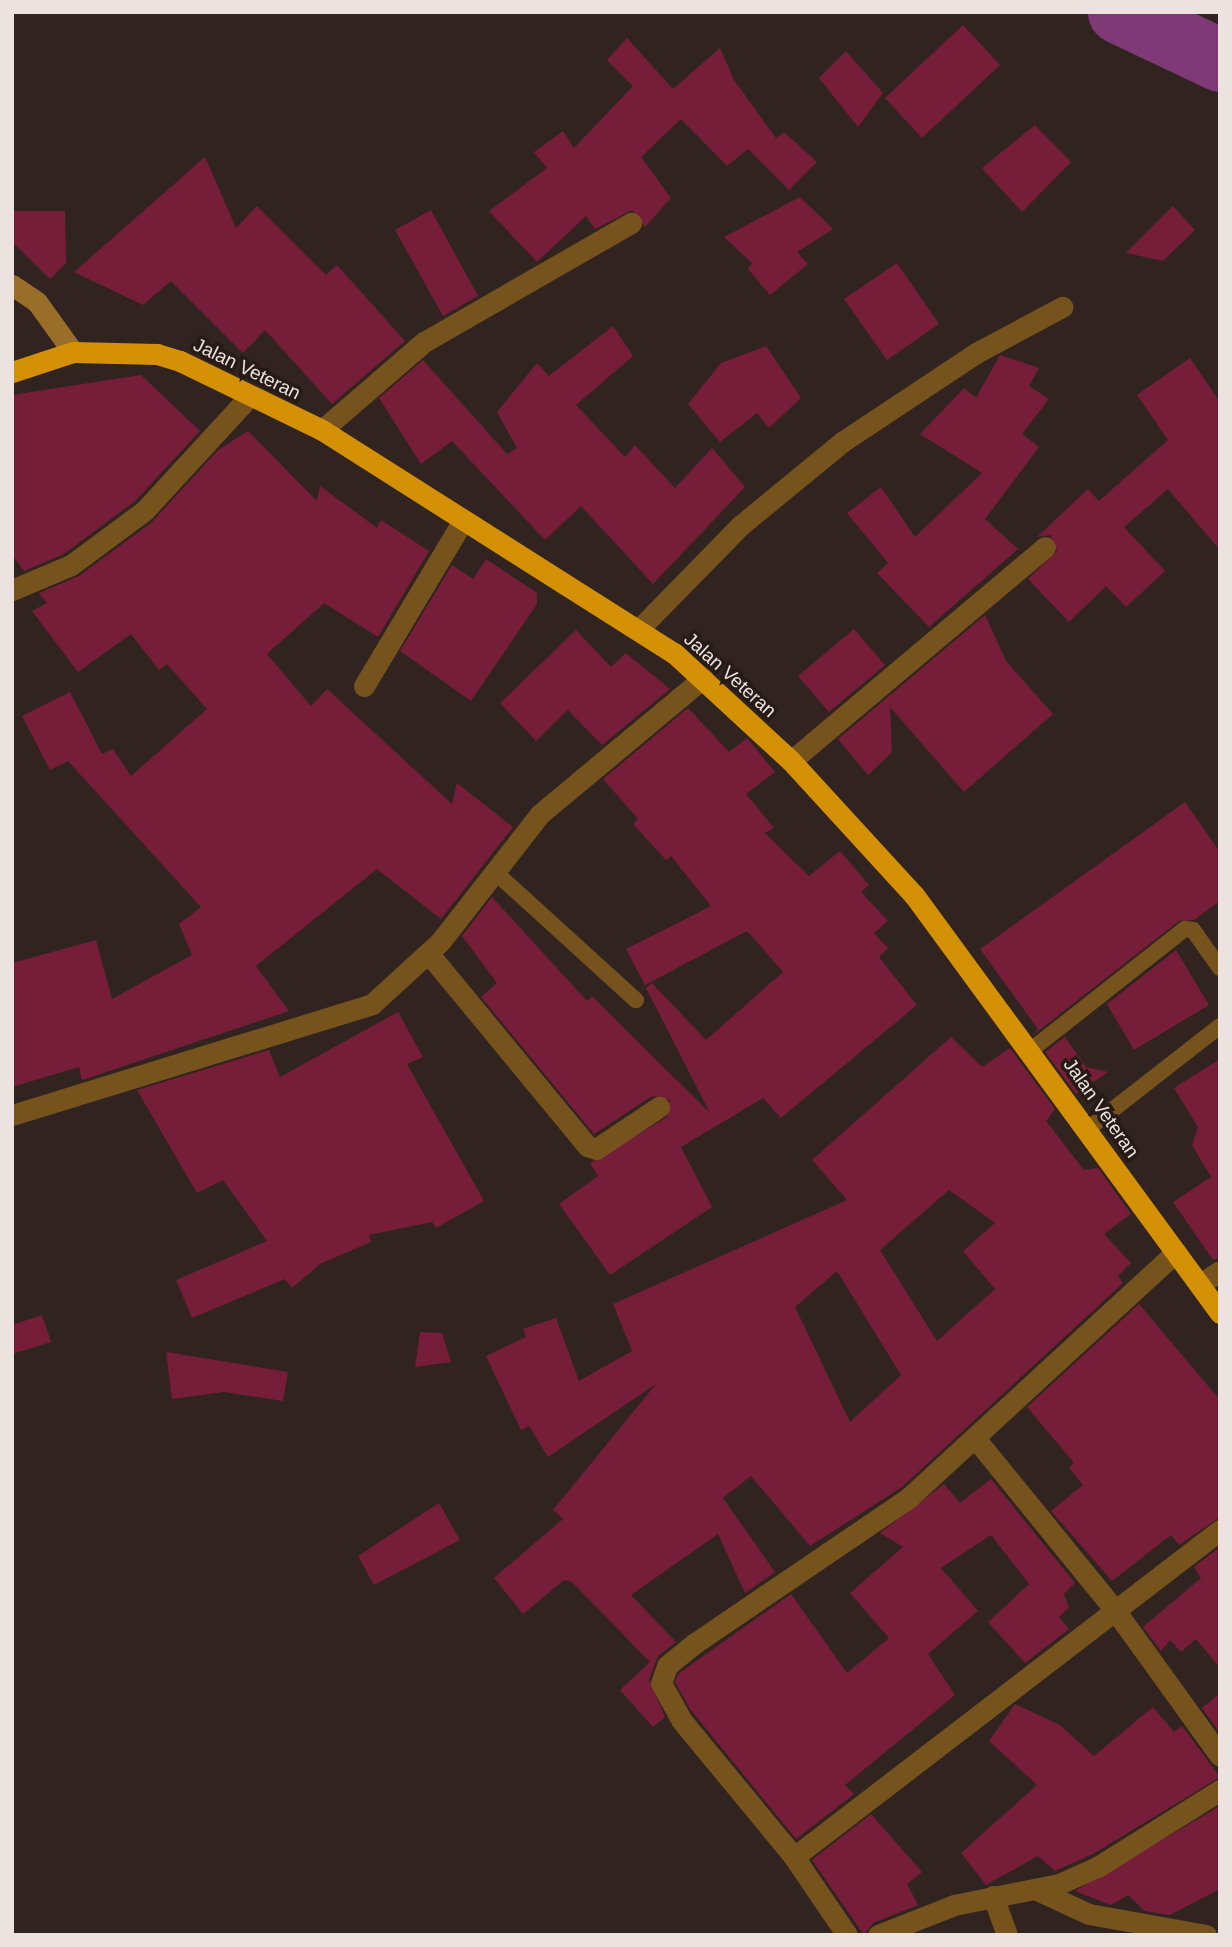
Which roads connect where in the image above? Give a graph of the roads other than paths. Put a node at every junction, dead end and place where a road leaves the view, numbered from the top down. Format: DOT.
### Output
graph roads {
  1 [pos="631,223"];
  2 [pos="12,285"];
  3 [pos="1062,307"];
  4 [pos="73,352"];
  5 [pos="12,372"];
  6 [pos="249,397"];
  7 [pos="322,430"];
  8 [pos="462,522"];
  9 [pos="1045,547"];
  10 [pos="12,590"];
  11 [pos="640,628"];
  12 [pos="703,678"];
  13 [pos="364,686"];
  14 [pos="791,761"];
  15 [pos="495,871"];
  16 [pos="429,954"];
  17 [pos="1220,968"];
  18 [pos="636,1000"];
  19 [pos="1220,1026"];
  20 [pos="1031,1050"];
  21 [pos="659,1107"];
  22 [pos="12,1115"];
  23 [pos="1088,1129"];
  24 [pos="1176,1252"];
  25 [pos="1220,1271"];
  26 [pos="1199,1284"];
  27 [pos="1220,1313"];
  28 [pos="975,1438"];
  29 [pos="1220,1530"];
  30 [pos="1116,1613"];
  31 [pos="1220,1756"];
  32 [pos="1220,1790"];
  33 [pos="794,1857"];
  34 [pos="1037,1890"];
  35 [pos="993,1896"];
  36 [pos="847,1935"];
  37 [pos="878,1935"];
  38 [pos="1007,1935"];
  39 [pos="1206,1935"];
  1 -- 7 [label="street"];
  2 -- 4 [label="street"];
  3 -- 11 [label="street"];
  4 -- 5 [label="highway, Jalan Veteran"];
  4 -- 6 [label="highway, Jalan Veteran"];
  6 -- 7 [label="highway, Jalan Veteran"];
  6 -- 10 [label="street"];
  7 -- 8 [label="highway, Jalan Veteran"];
  8 -- 11 [label="highway, Jalan Veteran"];
  8 -- 13 [label="street"];
  9 -- 14 [label="street"];
  11 -- 12 [label="highway, Jalan Veteran"];
  12 -- 14 [label="highway, Jalan Veteran"];
  12 -- 15 [label="street"];
  14 -- 20 [label="highway, Jalan Veteran"];
  15 -- 16 [label="street"];
  15 -- 18 [label="lane"];
  16 -- 21 [label="street"];
  16 -- 22 [label="street"];
  17 -- 20 [label="lane"];
  19 -- 23 [label="lane"];
  20 -- 23 [label="highway, Jalan Veteran"];
  23 -- 24 [label="highway, Jalan Veteran"];
  24 -- 26 [label="highway, Jalan Veteran"];
  24 -- 28 [label="street"];
  25 -- 26 [label="street"];
  26 -- 27 [label="highway, Jalan Veteran"];
  28 -- 30 [label="street"];
  28 -- 33 [label="street"];
  29 -- 30 [label="street"];
  30 -- 31 [label="street"];
  30 -- 33 [label="street"];
  32 -- 34 [label="street"];
  33 -- 36 [label="street"];
  34 -- 35 [label="street"];
  34 -- 39 [label="street"];
  35 -- 37 [label="street"];
  35 -- 38 [label="street"];
}
